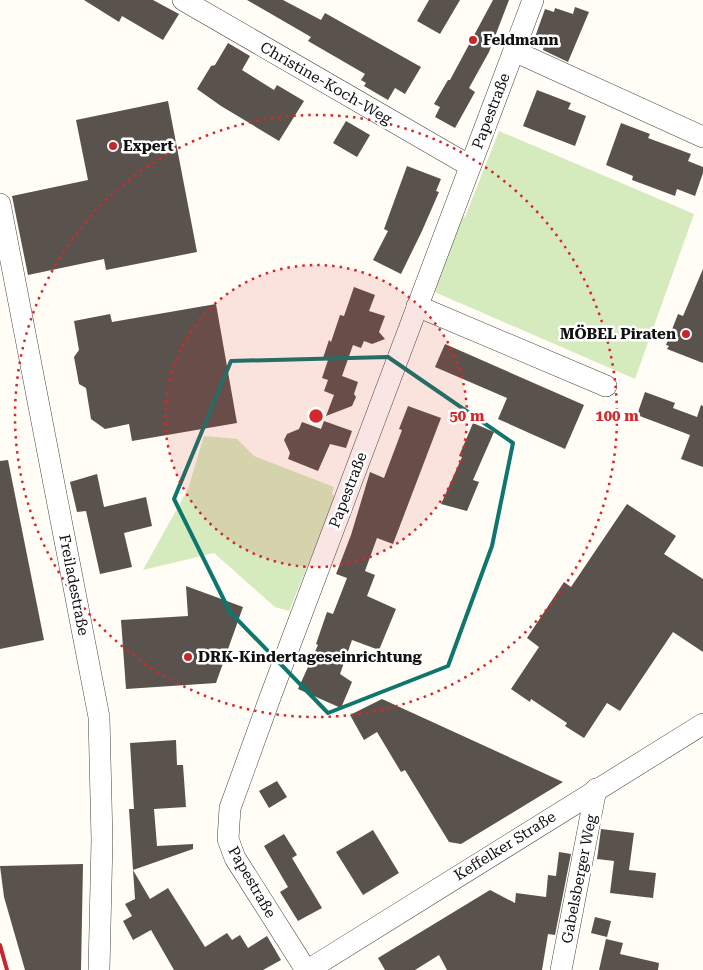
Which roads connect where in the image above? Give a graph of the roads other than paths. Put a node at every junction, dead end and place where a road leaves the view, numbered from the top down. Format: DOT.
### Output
graph roads {
  1 [pos="183,0"];
  2 [pos="533,0"];
  3 [pos="514,52"];
  4 [pos="703,137"];
  5 [pos="470,166"];
  6 [pos="0,204"];
  7 [pos="417,306"];
  8 [pos="606,386"];
  9 [pos="703,724"];
  10 [pos="596,789"];
  11 [pos="99,970"];
  12 [pos="307,970"];
  13 [pos="561,970"];
  1 -- 5 [label="street, Christine-Koch-Weg"];
  2 -- 3 [label="street, Papestraße"];
  3 -- 4 [label="street"];
  3 -- 5 [label="street, Papestraße"];
  5 -- 7 [label="street, Papestraße"];
  6 -- 11 [label="street, Freiladestraße"];
  7 -- 8 [label="street"];
  7 -- 12 [label="street, Papestraße"];
  9 -- 10 [label="street, Keffelker Straße"];
  10 -- 12 [label="street, Keffelker Straße"];
  10 -- 13 [label="street, Gabelsberger Weg"];
}
